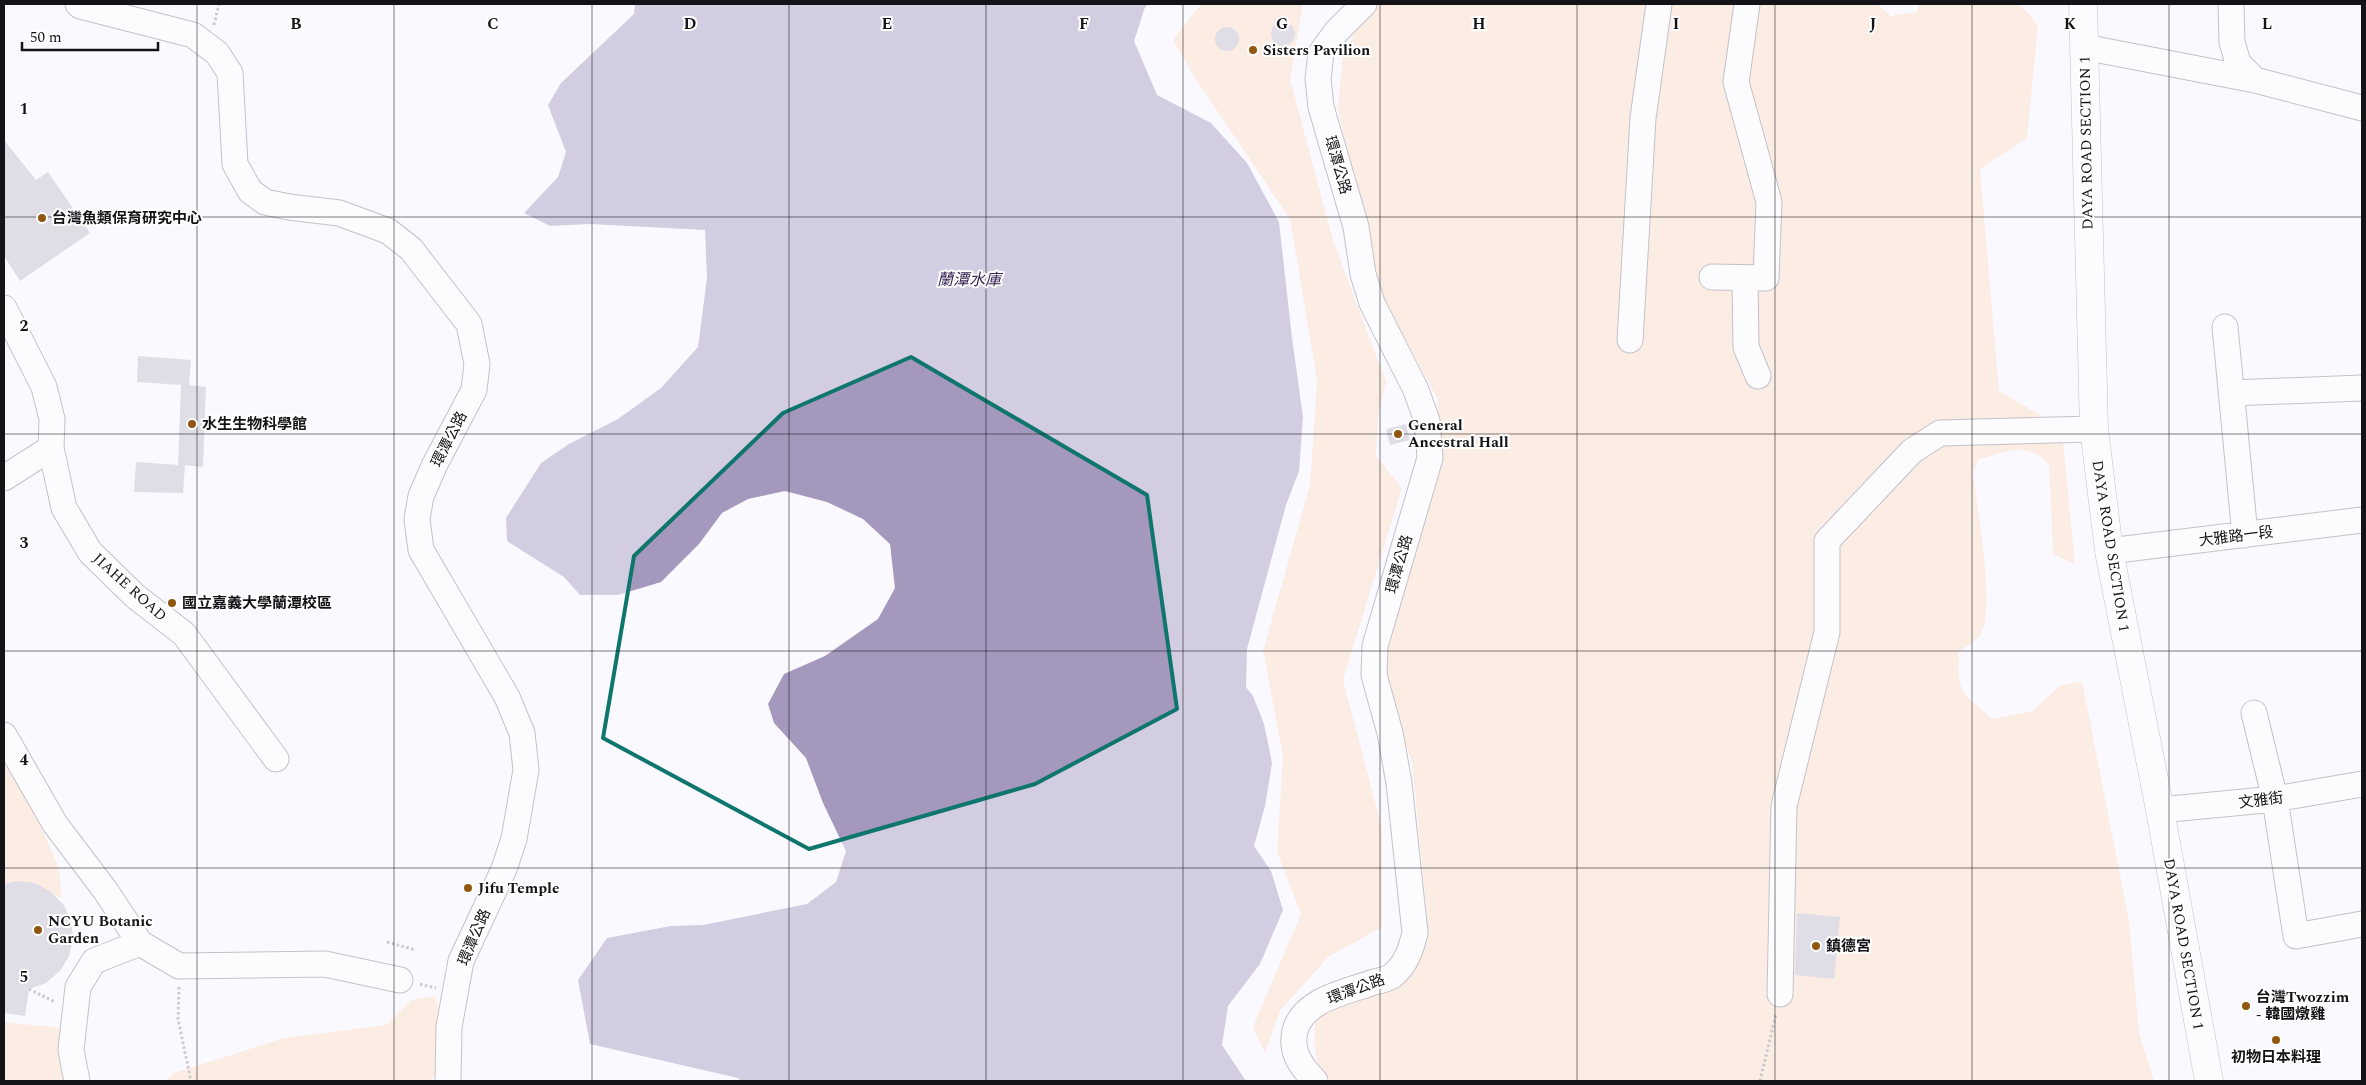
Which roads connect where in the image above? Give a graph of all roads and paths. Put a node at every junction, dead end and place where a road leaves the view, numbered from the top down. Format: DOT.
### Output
graph roads {
  1 [pos="78,4"];
  2 [pos="1364,4"];
  3 [pos="1659,4"];
  4 [pos="1748,4"];
  5 [pos="2083,4"];
  6 [pos="2231,4"];
  7 [pos="2084,47"];
  8 [pos="2255,80"];
  9 [pos="2362,108"];
  10 [pos="1712,277"];
  11 [pos="1745,278"];
  12 [pos="4,308"];
  13 [pos="2225,327"];
  14 [pos="1630,340"];
  15 [pos="1758,376"];
  16 [pos="2362,388"];
  17 [pos="2231,394"];
  18 [pos="2094,429"];
  19 [pos="51,448"];
  20 [pos="4,478"];
  21 [pos="2362,520"];
  22 [pos="2245,535"];
  23 [pos="2109,551"];
  24 [pos="2254,714"];
  25 [pos="4,735"];
  26 [pos="276,759"];
  27 [pos="2362,784"];
  28 [pos="2275,799"];
  29 [pos="2160,810"];
  30 [pos="2362,924"];
  31 [pos="387,942"];
  32 [pos="140,943"];
  33 [pos="416,950"];
  34 [pos="179,966"];
  35 [pos="400,980"];
  36 [pos="29,989"];
  37 [pos="454,992"];
  38 [pos="1780,994"];
  39 [pos="76,1012"];
  40 [pos="77,1081"];
  41 [pos="191,1081"];
  42 [pos="448,1081"];
  43 [pos="1315,1081"];
  44 [pos="1760,1081"];
  45 [pos="2209,1081"];
  1 -- 37 [label="street, 環潭公路"];
  2 -- 43 [label="street, 環潭公路"];
  3 -- 14 [label="street"];
  4 -- 11 [label="street"];
  5 -- 7 [label="main road, DAYA ROAD SECTION 1"];
  6 -- 8 [label="street"];
  7 -- 8 [label="street"];
  7 -- 18 [label="main road, DAYA ROAD SECTION 1"];
  8 -- 9 [label="street"];
  10 -- 11 [label="street"];
  11 -- 15 [label="street"];
  12 -- 19 [label="street, JIAHE ROAD"];
  13 -- 17 [label="street"];
  16 -- 17 [label="street"];
  17 -- 22 [label="street"];
  18 -- 23 [label="main road, DAYA ROAD SECTION 1"];
  18 -- 38 [label="street"];
  19 -- 20 [label="street"];
  19 -- 26 [label="street, JIAHE ROAD"];
  21 -- 22 [label="street, 大雅路一段"];
  22 -- 23 [label="street, 大雅路一段"];
  23 -- 29 [label="main road, DAYA ROAD SECTION 1"];
  24 -- 28 [label="street"];
  25 -- 32 [label="street"];
  27 -- 28 [label="street, 文雅街"];
  28 -- 29 [label="street, 文雅街"];
  28 -- 30 [label="street"];
  29 -- 45 [label="main road, DAYA ROAD SECTION 1"];
  31 -- 33 [label="path"];
  32 -- 34 [label="street"];
  32 -- 39 [label="street"];
  34 -- 35 [label="street"];
  34 -- 41 [label="path"];
  35 -- 37 [label="path"];
  36 -- 39 [label="path"];
  37 -- 42 [label="street, 環潭公路"];
  38 -- 44 [label="path"];
  39 -- 40 [label="street"];
}
